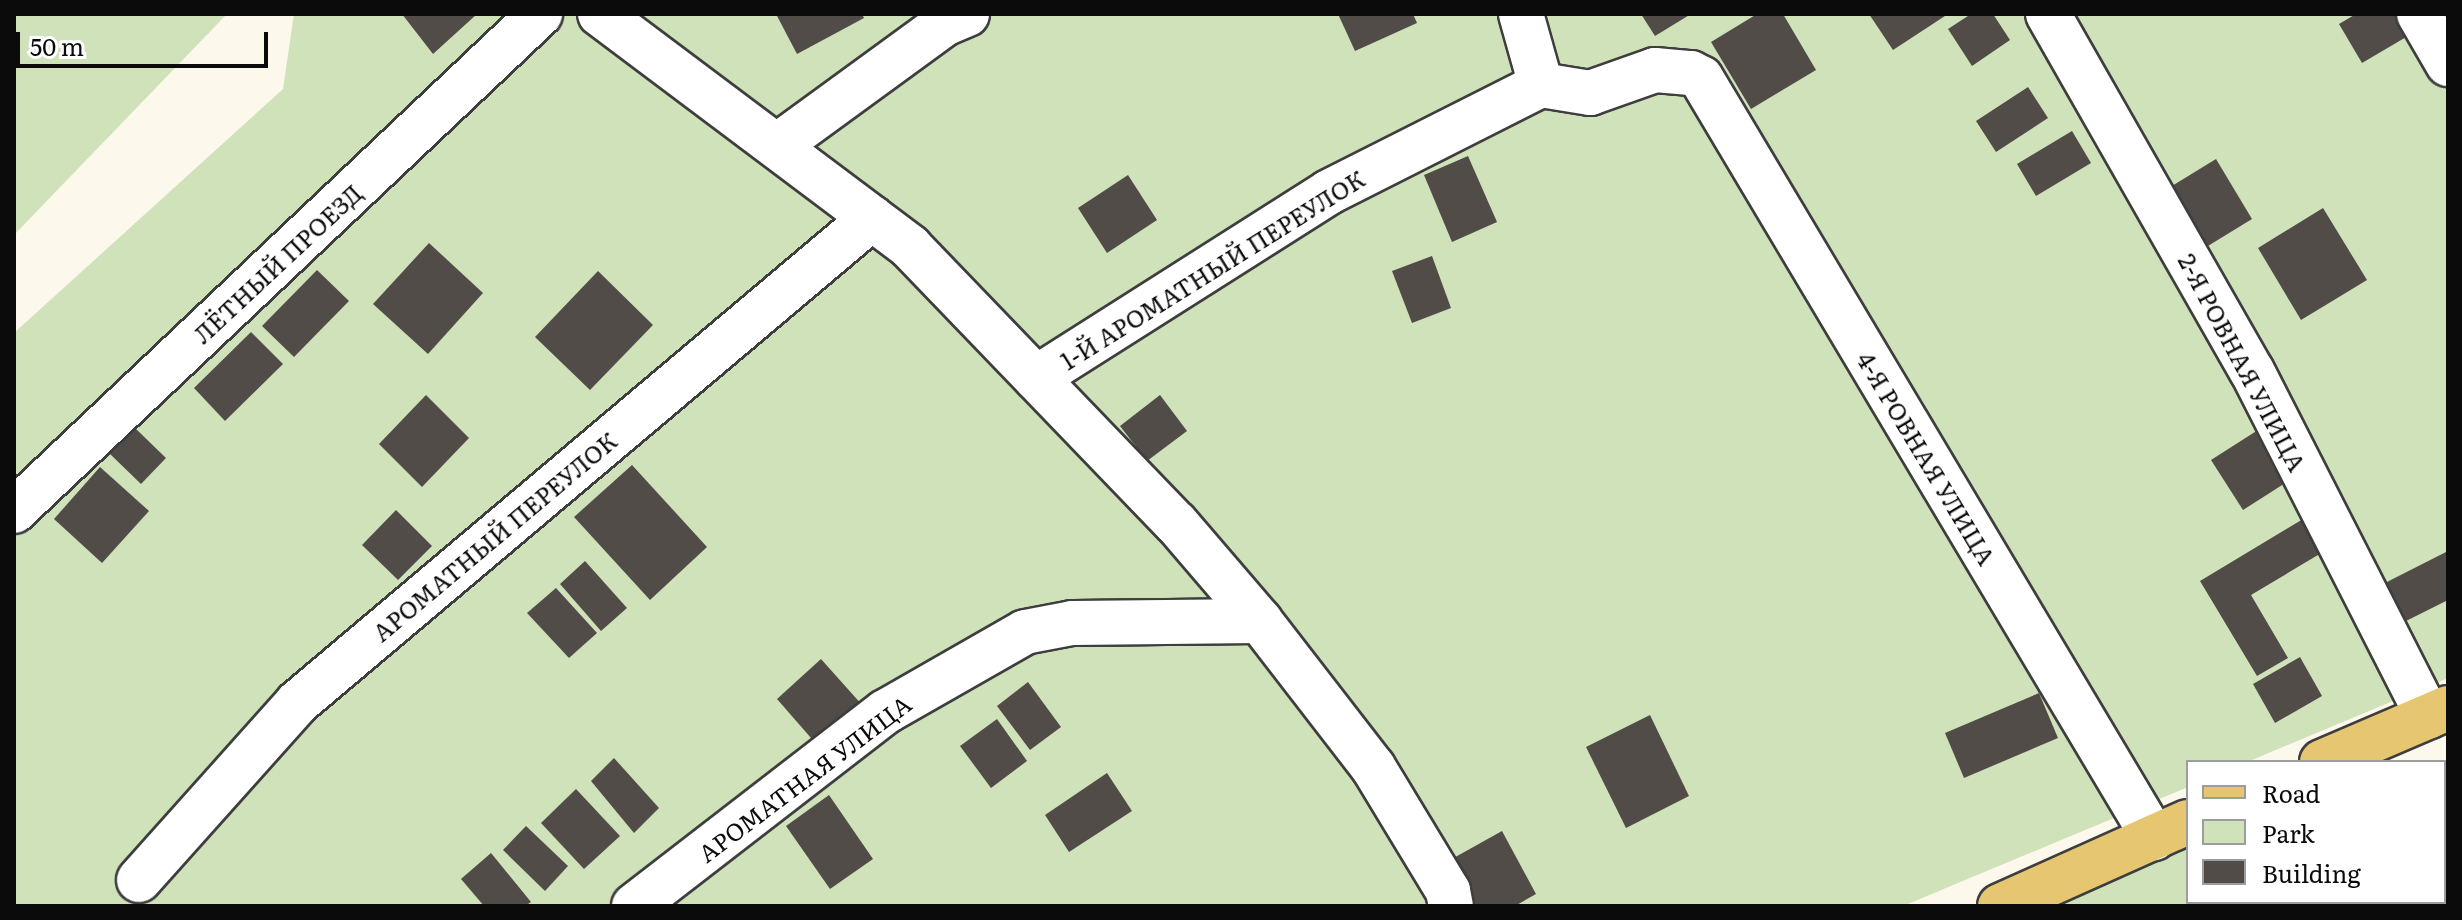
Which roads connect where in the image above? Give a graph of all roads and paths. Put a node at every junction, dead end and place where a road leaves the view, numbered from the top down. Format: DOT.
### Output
graph roads {
  1 [pos="540,14"];
  2 [pos="600,14"];
  3 [pos="967,14"];
  4 [pos="1521,14"];
  5 [pos="2048,14"];
  6 [pos="2419,14"];
  7 [pos="2448,64"];
  8 [pos="1541,85"];
  9 [pos="777,146"];
  10 [pos="872,218"];
  11 [pos="1036,378"];
  12 [pos="14,511"];
  13 [pos="1260,621"];
  14 [pos="2438,712"];
  15 [pos="2346,757"];
  16 [pos="2171,830"];
  17 [pos="139,880"];
  18 [pos="2048,896"];
  19 [pos="634,906"];
  20 [pos="1451,906"];
  21 [pos="2000,906"];
  1 -- 12 [label="street, ЛЁТНЫЙ ПРОЕЗД"];
  2 -- 9 [label="street"];
  3 -- 9 [label="street"];
  4 -- 8 [label="street"];
  5 -- 14 [label="street, 2-Я РОВНАЯ УЛИЦА"];
  6 -- 7 [label="street"];
  8 -- 11 [label="street, 1-Й АРОМАТНЫЙ ПЕРЕУЛОК"];
  8 -- 16 [label="street, 4-Я РОВНАЯ УЛИЦА"];
  9 -- 10 [label="street"];
  10 -- 11 [label="street"];
  10 -- 17 [label="street, АРОМАТНЫЙ ПЕРЕУЛОК"];
  11 -- 13 [label="street"];
  13 -- 19 [label="street, АРОМАТНАЯ УЛИЦА"];
  13 -- 20 [label="street"];
  14 -- 15 [label="main road"];
  16 -- 18 [label="main road"];
  18 -- 21 [label="main road"];
}
